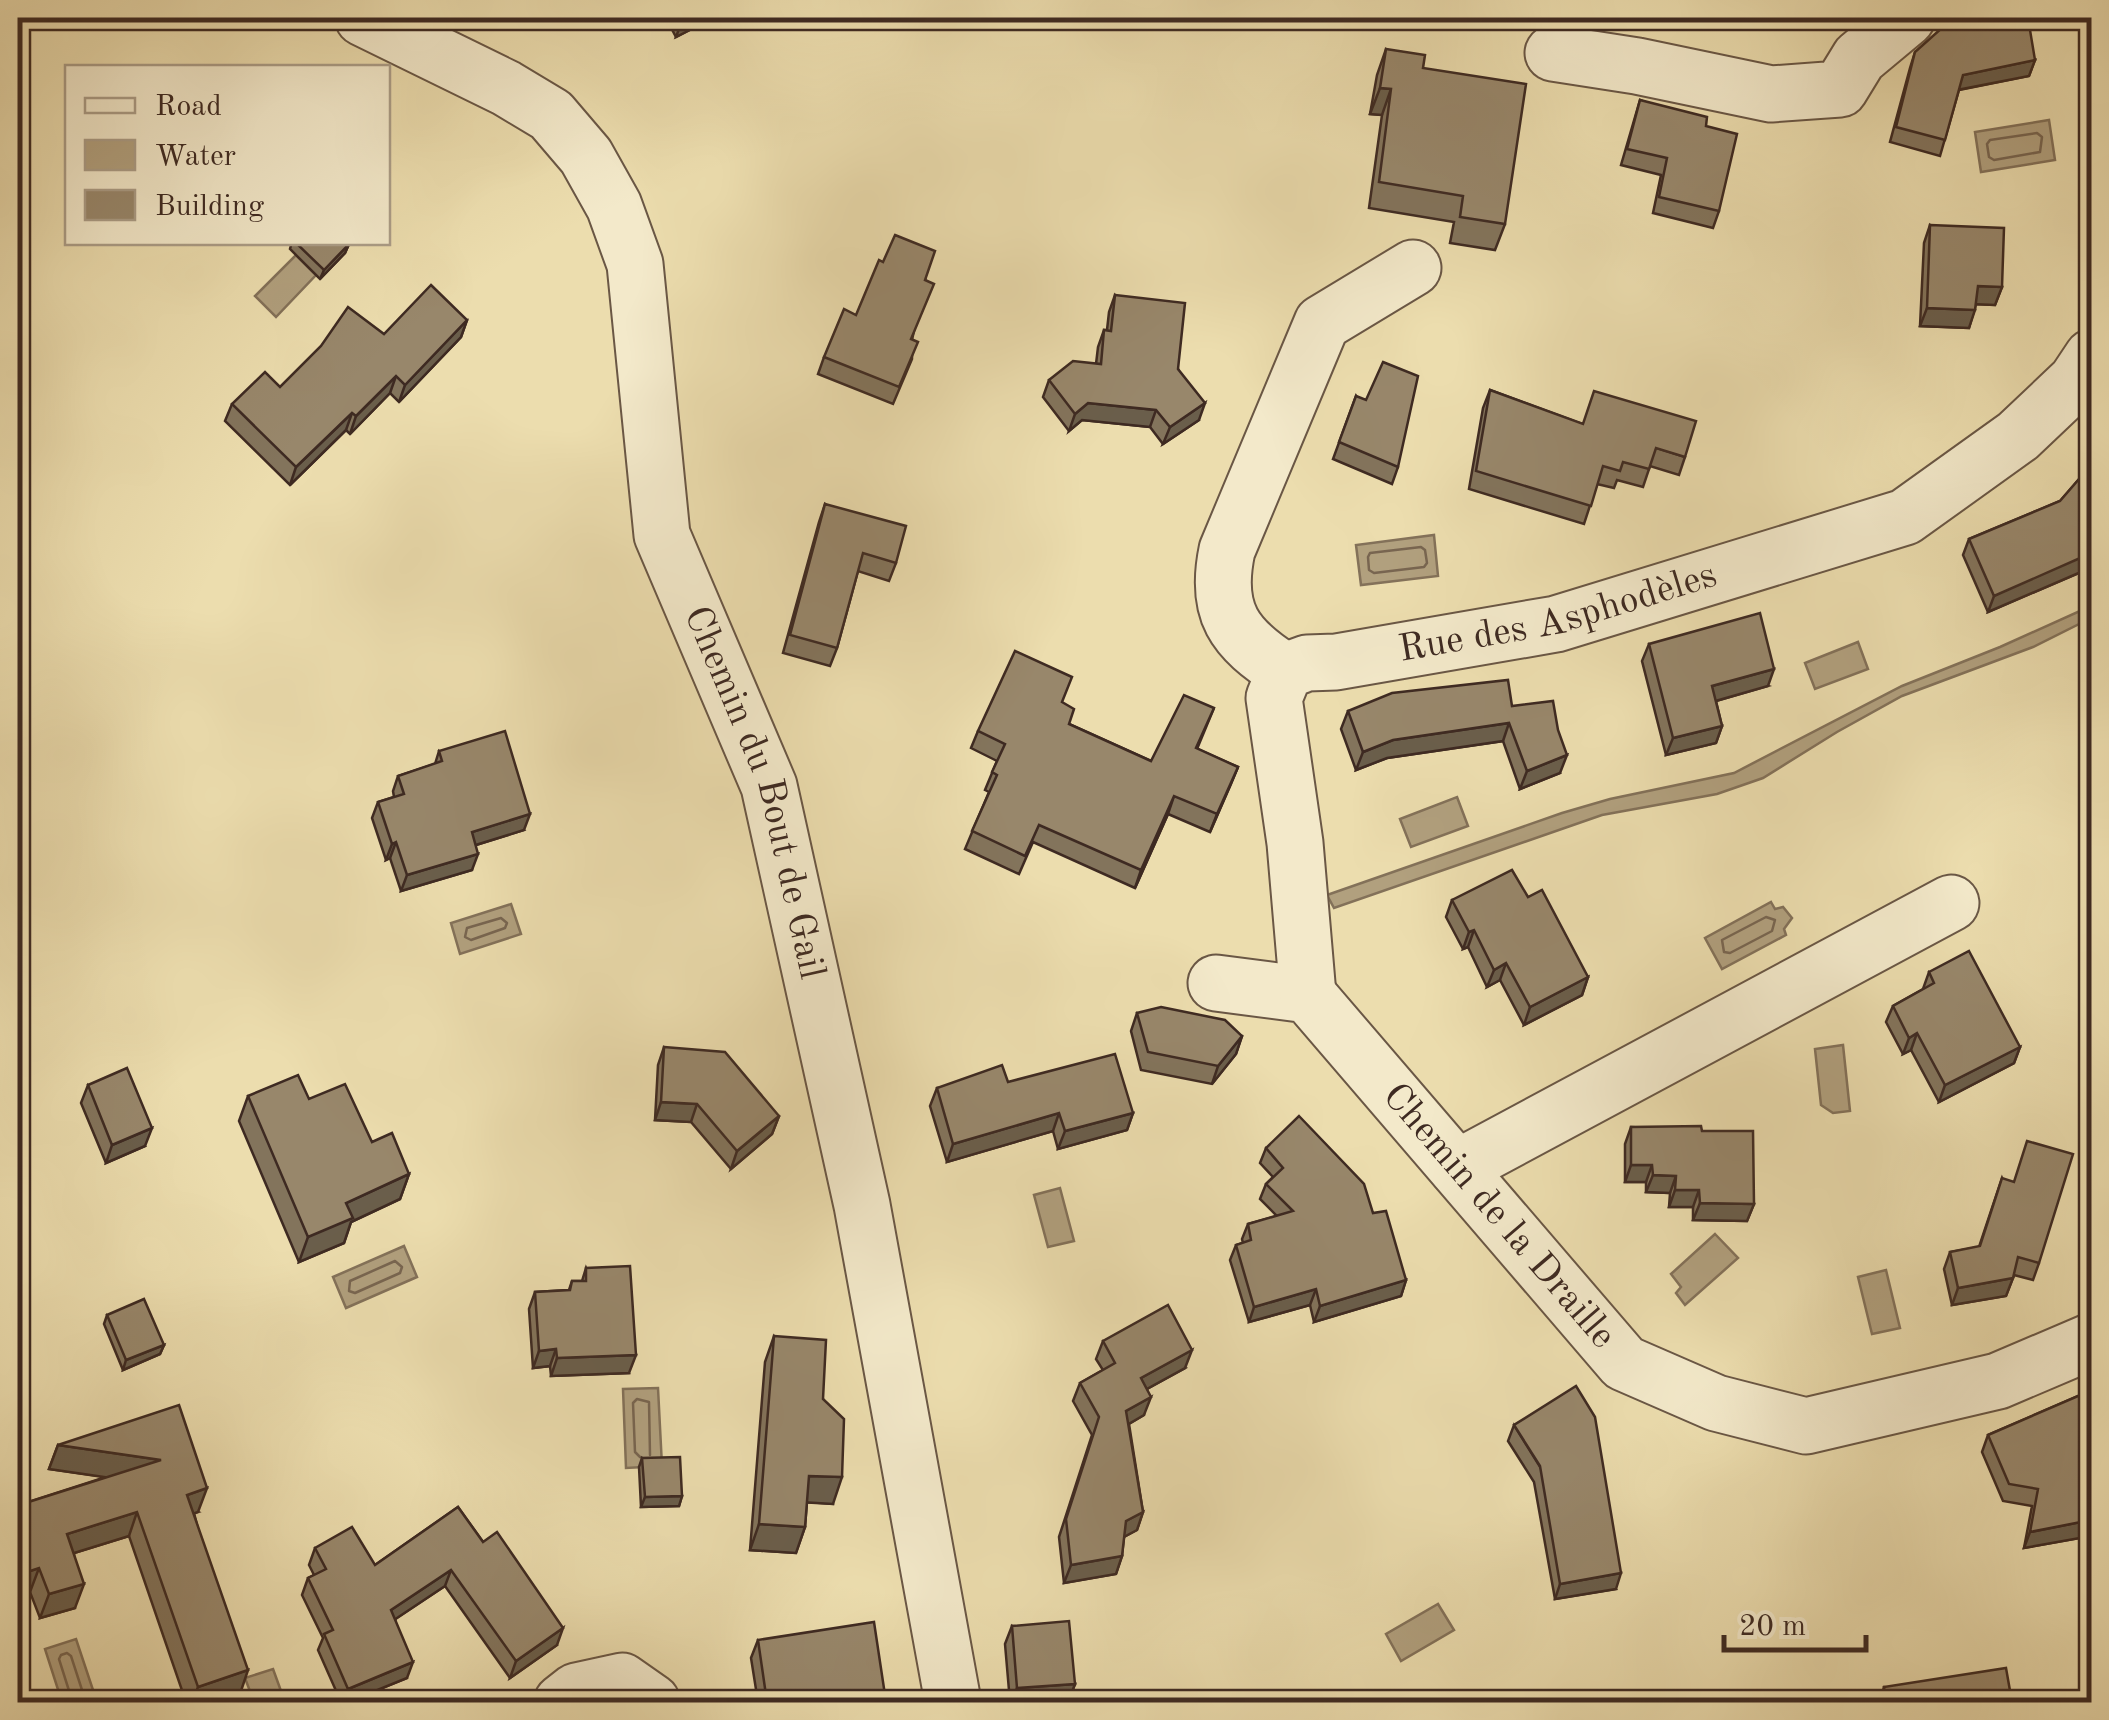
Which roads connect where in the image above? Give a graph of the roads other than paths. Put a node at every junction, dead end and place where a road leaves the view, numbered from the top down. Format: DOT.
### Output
graph roads {
  1 [pos="364,18"];
  2 [pos="1907,18"];
  3 [pos="1553,53"];
  4 [pos="1414,268"];
  5 [pos="2092,357"];
  6 [pos="1286,671"];
  7 [pos="1951,902"];
  8 [pos="1216,983"];
  9 [pos="1308,995"];
  10 [pos="1457,1168"];
  11 [pos="2092,1341"];
  12 [pos="562,1702"];
  13 [pos="652,1702"];
  14 [pos="953,1702"];
  1 -- 14 [label="street, Chemin du Bout de Gail"];
  2 -- 3 [label="street"];
  4 -- 6 [label="street"];
  5 -- 6 [label="street, Rue des Asphodèles"];
  6 -- 9 [label="street"];
  7 -- 10 [label="street"];
  8 -- 9 [label="street"];
  9 -- 10 [label="street, Chemin de la Draille"];
  10 -- 11 [label="street, Chemin de la Draille"];
  12 -- 13 [label="street"];
}
